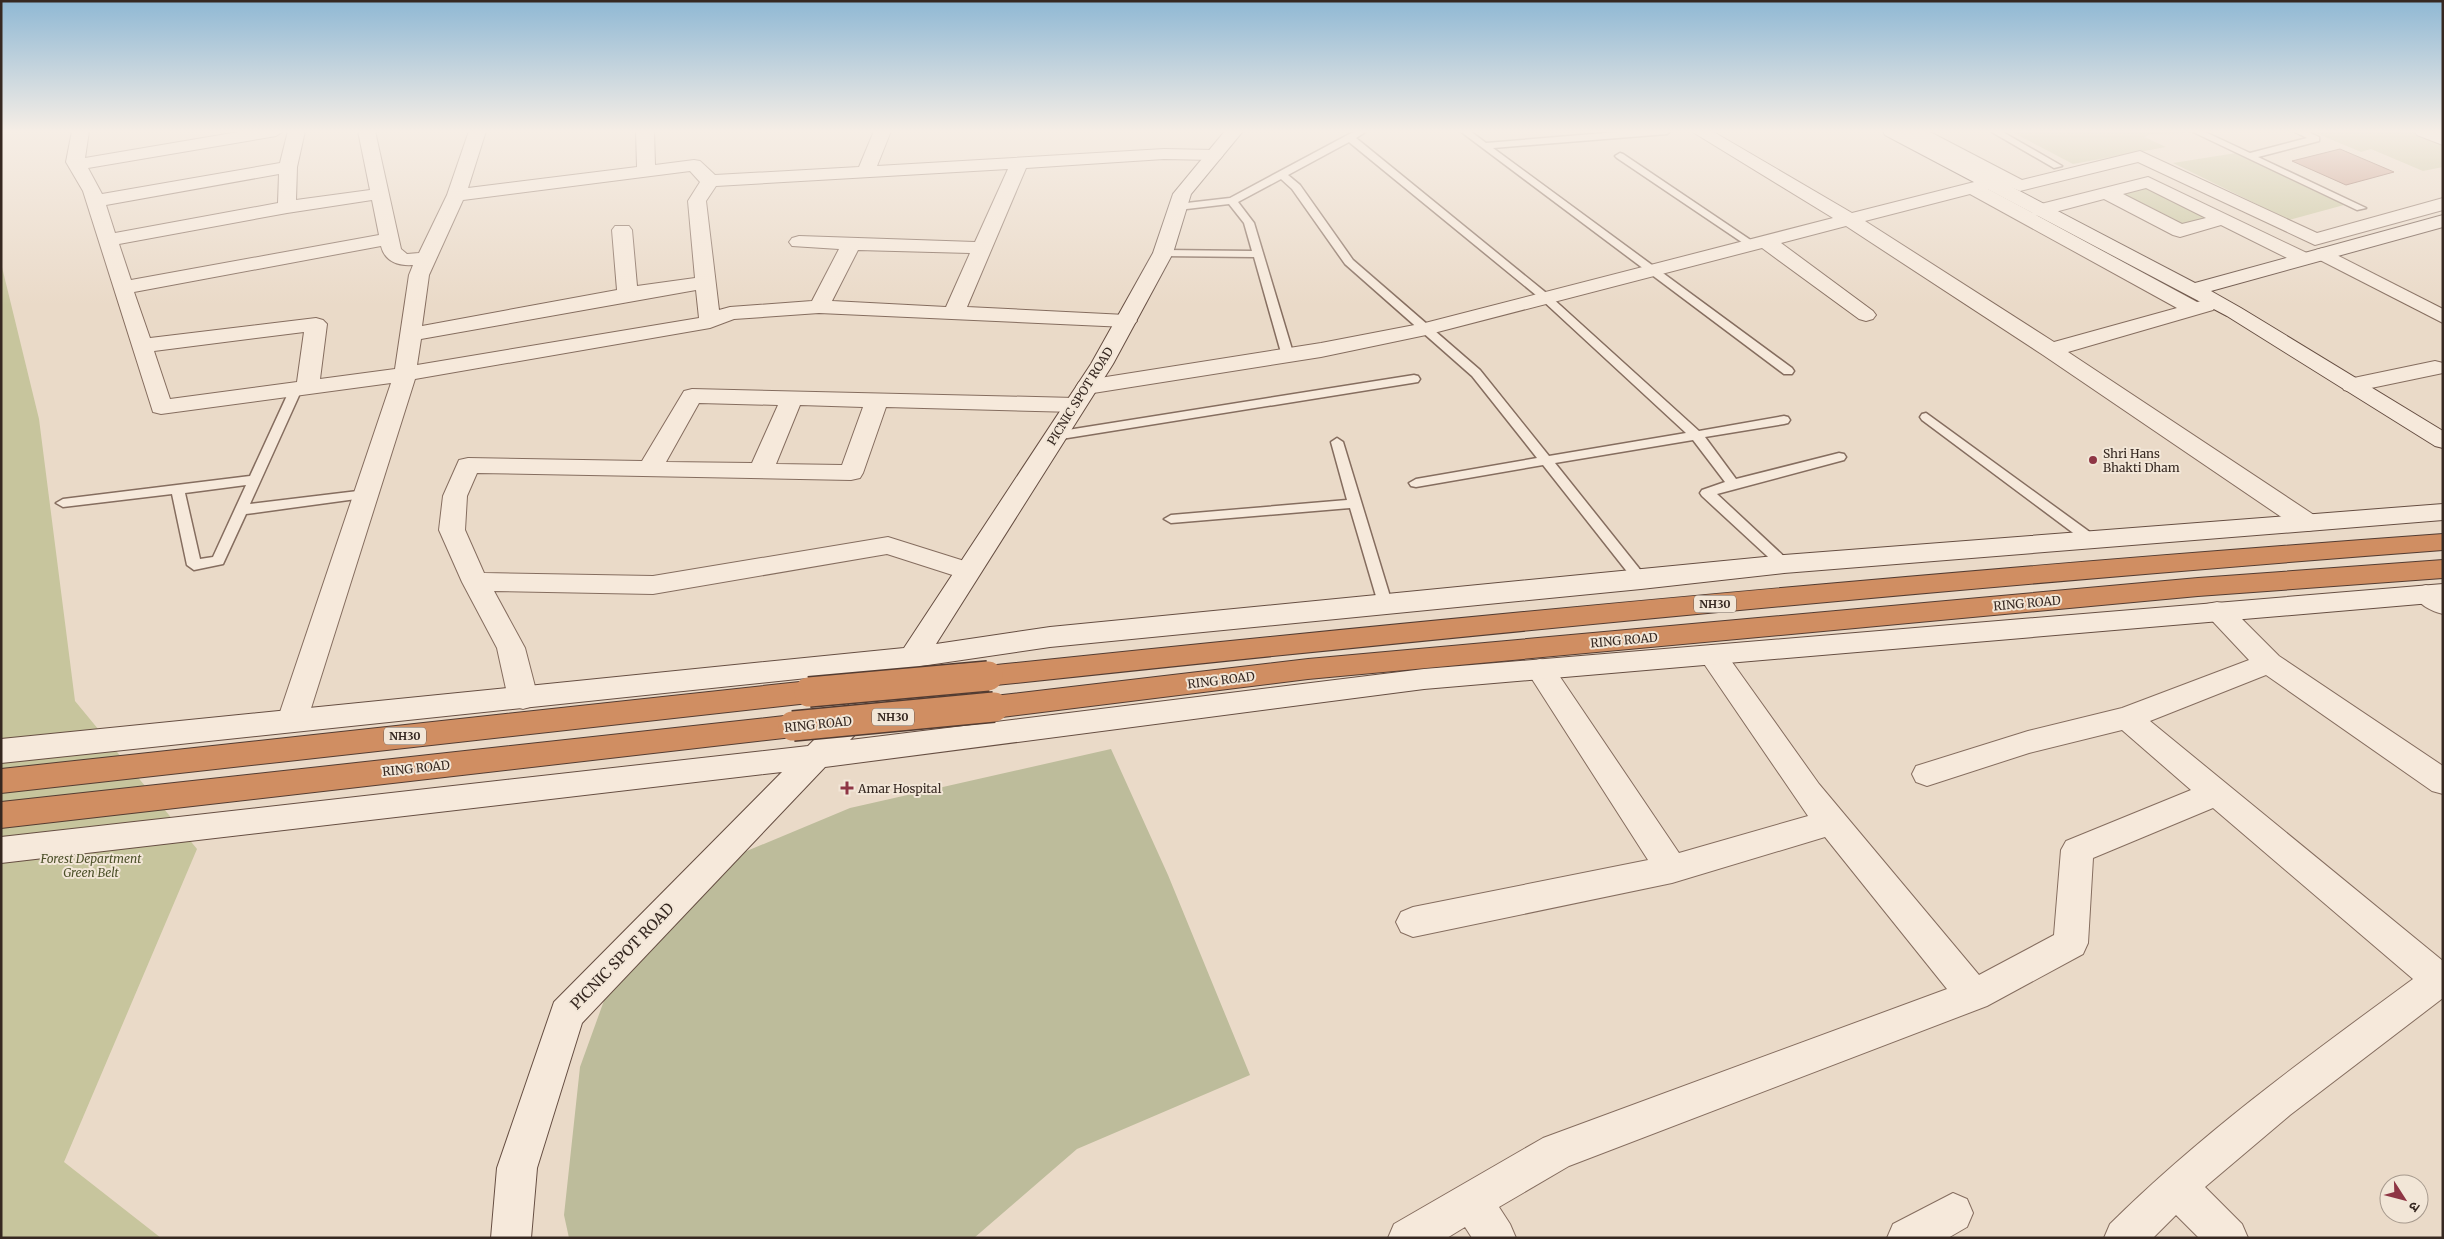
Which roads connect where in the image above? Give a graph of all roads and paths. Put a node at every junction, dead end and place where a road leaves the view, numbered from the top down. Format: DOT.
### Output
graph roads {
  1 [pos="89,189"];
  2 [pos="164,189"];
  3 [pos="287,189"];
  4 [pos="377,189"];
  5 [pos="458,189"];
  6 [pos="505,189"];
  7 [pos="705,189"];
  8 [pos="1008,189"];
  9 [pos="1186,189"];
  10 [pos="1255,189"];
  11 [pos="1297,189"];
  12 [pos="1412,189"];
  13 [pos="1542,189"];
  14 [pos="1672,189"];
  15 [pos="1797,189"];
  16 [pos="1970,189"];
  17 [pos="1986,189"];
  18 [pos="1988,189"];
  19 [pos="2123,189"];
  20 [pos="2162,189"];
  21 [pos="2209,189"];
  22 [pos="2319,189"];
  23 [pos="2107,193"];
  24 [pos="378,194"];
  25 [pos="456,195"];
  26 [pos="95,201"];
  27 [pos="1232,201"];
  28 [pos="2443,204"];
  29 [pos="287,207"];
  30 [pos="1178,207"];
  31 [pos="2360,208"];
  32 [pos="2040,210"];
  33 [pos="2223,219"];
  34 [pos="1850,220"];
  35 [pos="2443,220"];
  36 [pos="622,230"];
  37 [pos="388,239"];
  38 [pos="108,240"];
  39 [pos="799,242"];
  40 [pos="851,244"];
  41 [pos="1760,244"];
  42 [pos="982,248"];
  43 [pos="1163,253"];
  44 [pos="1258,254"];
  45 [pos="2314,257"];
  46 [pos="426,259"];
  47 [pos="1654,271"];
  48 [pos="706,282"];
  49 [pos="123,288"];
  50 [pos="628,294"];
  51 [pos="1546,298"];
  52 [pos="2194,300"];
  53 [pos="819,307"];
  54 [pos="954,313"];
  55 [pos="1866,315"];
  56 [pos="2443,317"];
  57 [pos="1126,321"];
  58 [pos="710,322"];
  59 [pos="1426,329"];
  60 [pos="410,336"];
  61 [pos="141,346"];
  62 [pos="2051,350"];
  63 [pos="1288,356"];
  64 [pos="2435,368"];
  65 [pos="1788,371"];
  66 [pos="405,374"];
  67 [pos="1414,378"];
  68 [pos="2352,385"];
  69 [pos="302,388"];
  70 [pos="1081,396"];
  71 [pos="792,398"];
  72 [pos="877,400"];
  73 [pos="1926,417"];
  74 [pos="1784,420"];
  75 [pos="1696,435"];
  76 [pos="1055,436"];
  77 [pos="2443,441"];
  78 [pos="1337,442"];
  79 [pos="1839,457"];
  80 [pos="1546,461"];
  81 [pos="650,469"];
  82 [pos="761,472"];
  83 [pos="255,480"];
  84 [pos="1416,483"];
  85 [pos="1733,484"];
  86 [pos="178,490"];
  87 [pos="366,494"];
  88 [pos="1356,502"];
  89 [pos="63,503"];
  90 [pos="241,510"];
  91 [pos="2443,512"];
  92 [pos="1171,519"];
  93 [pos="2308,523"];
  94 [pos="2093,541"];
  95 [pos="2443,542"];
  96 [pos="1784,564"];
  97 [pos="2443,569"];
  98 [pos="968,571"];
  99 [pos="1641,580"];
  100 [pos="475,582"];
  101 [pos="2437,598"];
  102 [pos="1385,603"];
  103 [pos="2217,611"];
  104 [pos="982,647"];
  105 [pos="1712,655"];
  106 [pos="913,657"];
  107 [pos="2269,663"];
  108 [pos="1540,669"];
  109 [pos="523,698"];
  110 [pos="2128,718"];
  111 [pos="992,720"];
  112 [pos="292,721"];
  113 [pos="1,751"];
  114 [pos="820,756"];
  115 [pos="1927,774"];
  116 [pos="1,781"];
  117 [pos="2443,782"];
  118 [pos="2216,792"];
  119 [pos="1,815"];
  120 [pos="1832,822"];
  121 [pos="1,850"];
  122 [pos="1672,869"];
  123 [pos="1414,922"];
  124 [pos="2442,981"];
  125 [pos="1974,995"];
  126 [pos="2176,1187"];
  127 [pos="1471,1201"];
  128 [pos="1953,1213"];
  129 [pos="511,1238"];
  130 [pos="1408,1238"];
  131 [pos="1496,1238"];
  132 [pos="1907,1238"];
  133 [pos="2124,1238"];
  134 [pos="2228,1238"];
  1 -- 26 [label="street"];
  2 -- 26 [label="street"];
  3 -- 29 [label="street"];
  4 -- 24 [label="street"];
  5 -- 25 [label="street"];
  6 -- 25 [label="street"];
  7 -- 48 [label="street"];
  8 -- 42 [label="street"];
  9 -- 30 [label="street, PICNIC SPOT ROAD"];
  10 -- 27 [label="lane"];
  11 -- 59 [label="lane"];
  12 -- 51 [label="lane"];
  13 -- 47 [label="lane"];
  14 -- 41 [label="lane"];
  15 -- 34 [label="street"];
  16 -- 34 [label="street"];
  17 -- 52 [label="street"];
  18 -- 32 [label="street"];
  19 -- 23 [label="street"];
  20 -- 33 [label="street"];
  21 -- 28 [label="street"];
  22 -- 31 [label="lane"];
  23 -- 32 [label="street"];
  23 -- 33 [label="street"];
  24 -- 29 [label="street"];
  24 -- 37 [label="street"];
  25 -- 46 [label="street"];
  26 -- 38 [label="street"];
  27 -- 30 [label="lane"];
  27 -- 44 [label="lane"];
  29 -- 38 [label="street"];
  30 -- 43 [label="street, PICNIC SPOT ROAD"];
  32 -- 52 [label="street"];
  33 -- 45 [label="street"];
  34 -- 41 [label="street"];
  34 -- 62 [label="street"];
  35 -- 45 [label="street"];
  36 -- 50 [label="street"];
  37 -- 46 [label="street"];
  37 -- 49 [label="street"];
  38 -- 49 [label="street"];
  39 -- 40 [label="street"];
  40 -- 42 [label="street"];
  40 -- 53 [label="street"];
  41 -- 47 [label="street"];
  41 -- 55 [label="street"];
  42 -- 54 [label="street"];
  43 -- 44 [label="lane"];
  43 -- 57 [label="street, PICNIC SPOT ROAD"];
  44 -- 63 [label="lane"];
  45 -- 52 [label="street"];
  45 -- 56 [label="street"];
  46 -- 60 [label="street"];
  47 -- 51 [label="street"];
  47 -- 65 [label="lane"];
  48 -- 50 [label="street"];
  48 -- 58 [label="street"];
  49 -- 61 [label="street"];
  50 -- 60 [label="street"];
  51 -- 59 [label="street"];
  51 -- 75 [label="lane"];
  52 -- 62 [label="street"];
  52 -- 68 [label="street"];
  53 -- 54 [label="street"];
  53 -- 58 [label="street"];
  54 -- 57 [label="street"];
  57 -- 70 [label="street, PICNIC SPOT ROAD"];
  58 -- 66 [label="street"];
  59 -- 63 [label="street"];
  59 -- 80 [label="lane"];
  60 -- 66 [label="street"];
  61 -- 69 [label="street"];
  61 -- 69 [label="street"];
  62 -- 93 [label="street"];
  63 -- 70 [label="street"];
  64 -- 68 [label="street"];
  66 -- 69 [label="street"];
  66 -- 87 [label="street"];
  67 -- 76 [label="lane"];
  68 -- 77 [label="street"];
  69 -- 83 [label="lane"];
  70 -- 72 [label="street"];
  70 -- 76 [label="street, PICNIC SPOT ROAD"];
  71 -- 72 [label="street"];
  71 -- 81 [label="street"];
  71 -- 82 [label="street"];
  72 -- 82 [label="street"];
  73 -- 94 [label="lane"];
  74 -- 75 [label="lane"];
  75 -- 80 [label="lane"];
  75 -- 85 [label="lane"];
  76 -- 98 [label="street, PICNIC SPOT ROAD"];
  78 -- 88 [label="lane"];
  79 -- 85 [label="lane"];
  80 -- 84 [label="lane"];
  80 -- 99 [label="lane"];
  81 -- 82 [label="street"];
  81 -- 100 [label="street"];
  83 -- 86 [label="lane"];
  83 -- 90 [label="lane"];
  85 -- 96 [label="lane"];
  86 -- 89 [label="lane"];
  86 -- 90 [label="lane"];
  87 -- 90 [label="lane"];
  87 -- 112 [label="street"];
  88 -- 92 [label="lane"];
  88 -- 102 [label="lane"];
  91 -- 93 [label="street"];
  93 -- 94 [label="street"];
  94 -- 96 [label="street"];
  95 -- 116 [label="highway, NH30, bridge"];
  96 -- 99 [label="street"];
  97 -- 111 [label="highway, RING ROAD / NH30"];
  98 -- 100 [label="street"];
  98 -- 106 [label="street, PICNIC SPOT ROAD"];
  99 -- 102 [label="street"];
  100 -- 109 [label="street"];
  101 -- 103 [label="street"];
  102 -- 104 [label="street"];
  103 -- 105 [label="street"];
  103 -- 107 [label="street"];
  104 -- 106 [label="street"];
  104 -- 111 [label="street"];
  105 -- 108 [label="street"];
  105 -- 120 [label="street"];
  106 -- 109 [label="street"];
  106 -- 114 [label="street, PICNIC SPOT ROAD"];
  107 -- 110 [label="street"];
  107 -- 117 [label="street"];
  108 -- 111 [label="street"];
  108 -- 122 [label="street"];
  109 -- 112 [label="street"];
  110 -- 115 [label="street"];
  110 -- 118 [label="street"];
  111 -- 114 [label="street"];
  111 -- 119 [label="highway, RING ROAD / NH30, bridge"];
  112 -- 113 [label="street"];
  114 -- 121 [label="street"];
  114 -- 129 [label="street, PICNIC SPOT ROAD"];
  118 -- 124 [label="street"];
  118 -- 125 [label="street"];
  120 -- 122 [label="street"];
  120 -- 125 [label="street"];
  122 -- 123 [label="street"];
  124 -- 126 [label="street"];
  125 -- 127 [label="street"];
  126 -- 133 [label="street"];
  126 -- 134 [label="street"];
  127 -- 130 [label="street"];
  127 -- 131 [label="street"];
  128 -- 132 [label="street"];
}
